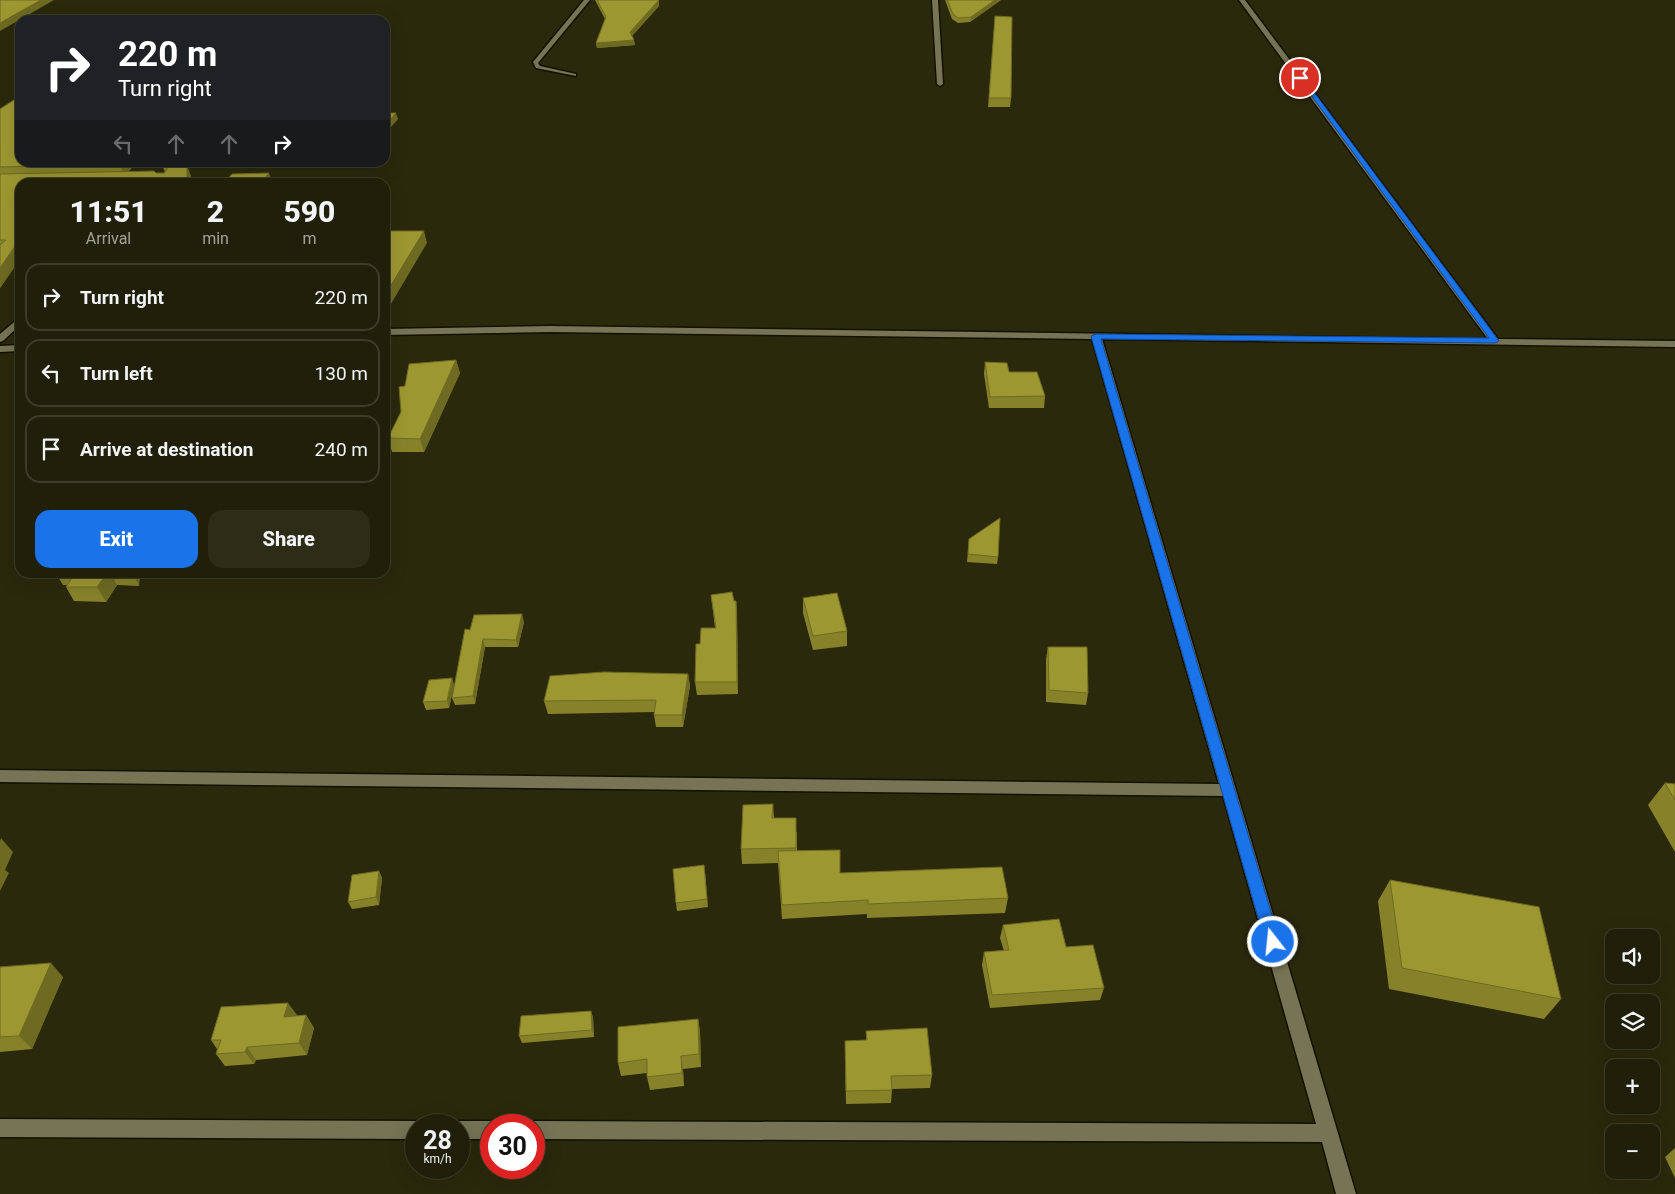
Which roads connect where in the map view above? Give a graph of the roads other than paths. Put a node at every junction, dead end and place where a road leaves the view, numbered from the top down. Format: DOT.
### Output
graph roads {
  1 [pos="587,0"];
  2 [pos="935,0"];
  3 [pos="1242,0"];
  4 [pos="574,75"];
  5 [pos="940,84"];
  6 [pos="15,325"];
  7 [pos="390,332"];
  8 [pos="1096,336"];
  9 [pos="0,339"];
  10 [pos="1495,341"];
  11 [pos="1675,344"];
  12 [pos="15,348"];
  13 [pos="0,349"];
  14 [pos="0,776"];
  15 [pos="1228,790"];
  16 [pos="0,1128"];
  17 [pos="405,1130"];
  18 [pos="545,1130"];
  19 [pos="1329,1133"];
  20 [pos="1346,1194"];
  1 -- 4 [label="street"];
  2 -- 5 [label="street"];
  3 -- 10 [label="street"];
  6 -- 9 [label="street"];
  7 -- 8 [label="street"];
  8 -- 10 [label="street"];
  8 -- 15 [label="street"];
  10 -- 11 [label="street"];
  12 -- 13 [label="street"];
  14 -- 15 [label="street"];
  15 -- 19 [label="street"];
  16 -- 17 [label="street"];
  18 -- 19 [label="street"];
  19 -- 20 [label="street"];
}
